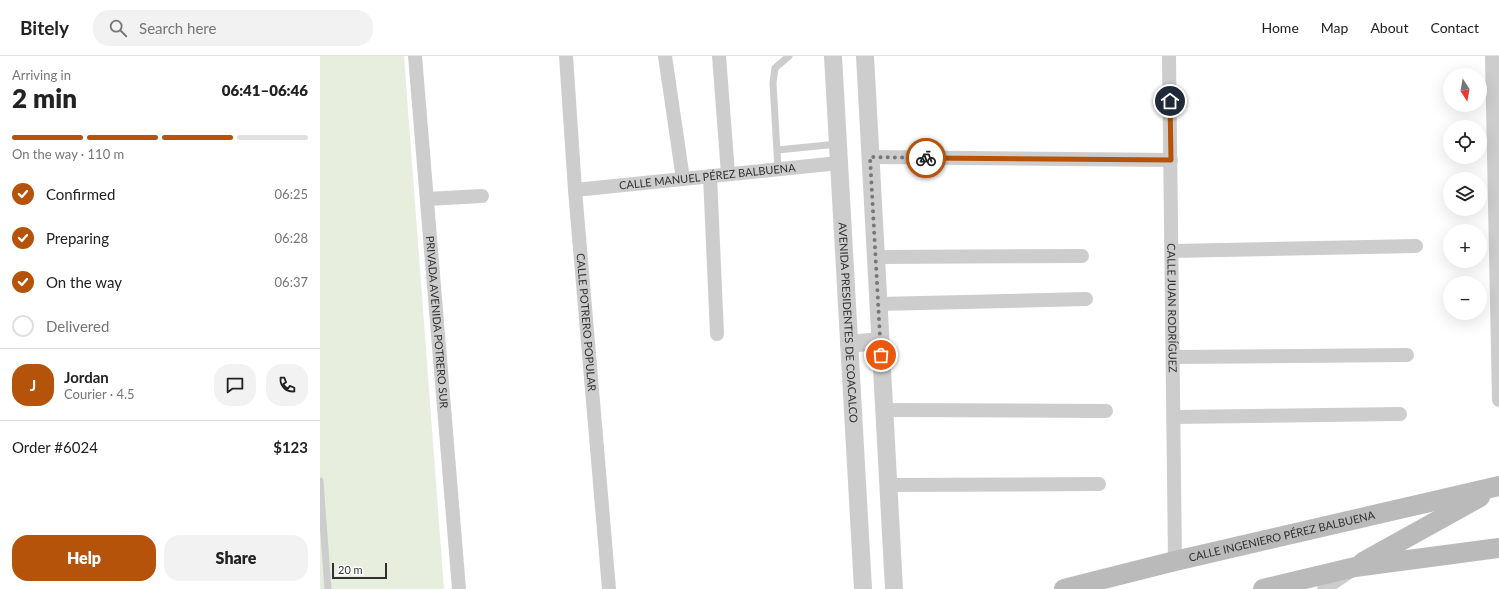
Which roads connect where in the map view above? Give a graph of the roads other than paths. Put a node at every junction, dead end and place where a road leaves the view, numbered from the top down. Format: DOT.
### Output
graph roads {
  1 [pos="415,56"];
  2 [pos="566,56"];
  3 [pos="665,56"];
  4 [pos="719,56"];
  5 [pos="789,56"];
  6 [pos="833,56"];
  7 [pos="865,56"];
  8 [pos="1169,56"];
  9 [pos="1492,56"];
  10 [pos="1496,106"];
  11 [pos="838,144"];
  12 [pos="777,150"];
  13 [pos="870,157"];
  14 [pos="1171,160"];
  15 [pos="839,163"];
  16 [pos="778,169"];
  17 [pos="728,174"];
  18 [pos="710,176"];
  19 [pos="683,179"];
  20 [pos="575,190"];
  21 [pos="482,196"];
  22 [pos="427,199"];
  23 [pos="1416,246"];
  24 [pos="1172,251"];
  25 [pos="1082,256"];
  26 [pos="876,257"];
  27 [pos="1086,299"];
  28 [pos="878,304"];
  29 [pos="717,334"];
  30 [pos="880,341"];
  31 [pos="849,344"];
  32 [pos="1407,355"];
  33 [pos="1173,357"];
  34 [pos="1499,400"];
  35 [pos="884,410"];
  36 [pos="1106,411"];
  37 [pos="1400,414"];
  38 [pos="1174,416"];
  39 [pos="320,481"];
  40 [pos="1098,484"];
  41 [pos="888,485"];
  42 [pos="1499,486"];
  43 [pos="1499,548"];
  44 [pos="1175,561"];
  45 [pos="1355,567"];
  46 [pos="328,589"];
  47 [pos="459,589"];
  48 [pos="608,589"];
  49 [pos="863,589"];
  50 [pos="894,589"];
  51 [pos="1064,589"];
  52 [pos="1262,589"];
  53 [pos="1324,589"];
  1 -- 22 [label="street, PRIVADA AVENIDA POTRERO SUR"];
  2 -- 20 [label="street, CALLE POTRERO POPULAR"];
  3 -- 19 [label="street"];
  4 -- 17 [label="street"];
  5 -- 12 [label="lane"];
  6 -- 11 [label="street, AVENIDA PRESIDENTES DE COACALCO"];
  7 -- 13 [label="street"];
  8 -- 14 [label="street, CALLE JUAN RODRÍGUEZ"];
  9 -- 10 [label="street"];
  10 -- 34 [label="street"];
  11 -- 12 [label="lane"];
  11 -- 15 [label="street, AVENIDA PRESIDENTES DE COACALCO"];
  12 -- 16 [label="lane"];
  13 -- 14 [label="street"];
  13 -- 26 [label="street"];
  14 -- 24 [label="street, CALLE JUAN RODRÍGUEZ"];
  15 -- 16 [label="street, CALLE MANUEL PÉREZ BALBUENA"];
  15 -- 31 [label="street, AVENIDA PRESIDENTES DE COACALCO"];
  16 -- 17 [label="street, CALLE MANUEL PÉREZ BALBUENA"];
  17 -- 18 [label="street, CALLE MANUEL PÉREZ BALBUENA"];
  18 -- 19 [label="street, CALLE MANUEL PÉREZ BALBUENA"];
  18 -- 29 [label="street"];
  19 -- 20 [label="street, CALLE MANUEL PÉREZ BALBUENA"];
  20 -- 48 [label="street, CALLE POTRERO POPULAR"];
  21 -- 22 [label="street"];
  22 -- 47 [label="street, PRIVADA AVENIDA POTRERO SUR"];
  23 -- 24 [label="street"];
  24 -- 33 [label="street, CALLE JUAN RODRÍGUEZ"];
  25 -- 26 [label="street"];
  26 -- 28 [label="street"];
  27 -- 28 [label="street"];
  28 -- 30 [label="street"];
  30 -- 31 [label="street"];
  30 -- 35 [label="street"];
  31 -- 49 [label="street, AVENIDA PRESIDENTES DE COACALCO"];
  32 -- 33 [label="street"];
  33 -- 38 [label="street, CALLE JUAN RODRÍGUEZ"];
  35 -- 36 [label="street"];
  35 -- 41 [label="street"];
  37 -- 38 [label="street"];
  38 -- 44 [label="street, CALLE JUAN RODRÍGUEZ"];
  39 -- 46 [label="lane"];
  40 -- 41 [label="street"];
  41 -- 50 [label="street"];
  42 -- 44 [label="main road, CALLE INGENIERO PÉREZ BALBUENA"];
  42 -- 45 [label="main road"];
  43 -- 45 [label="main road"];
  44 -- 51 [label="main road, CALLE INGENIERO PÉREZ BALBUENA"];
  45 -- 52 [label="main road"];
  45 -- 53 [label="street"];
}
